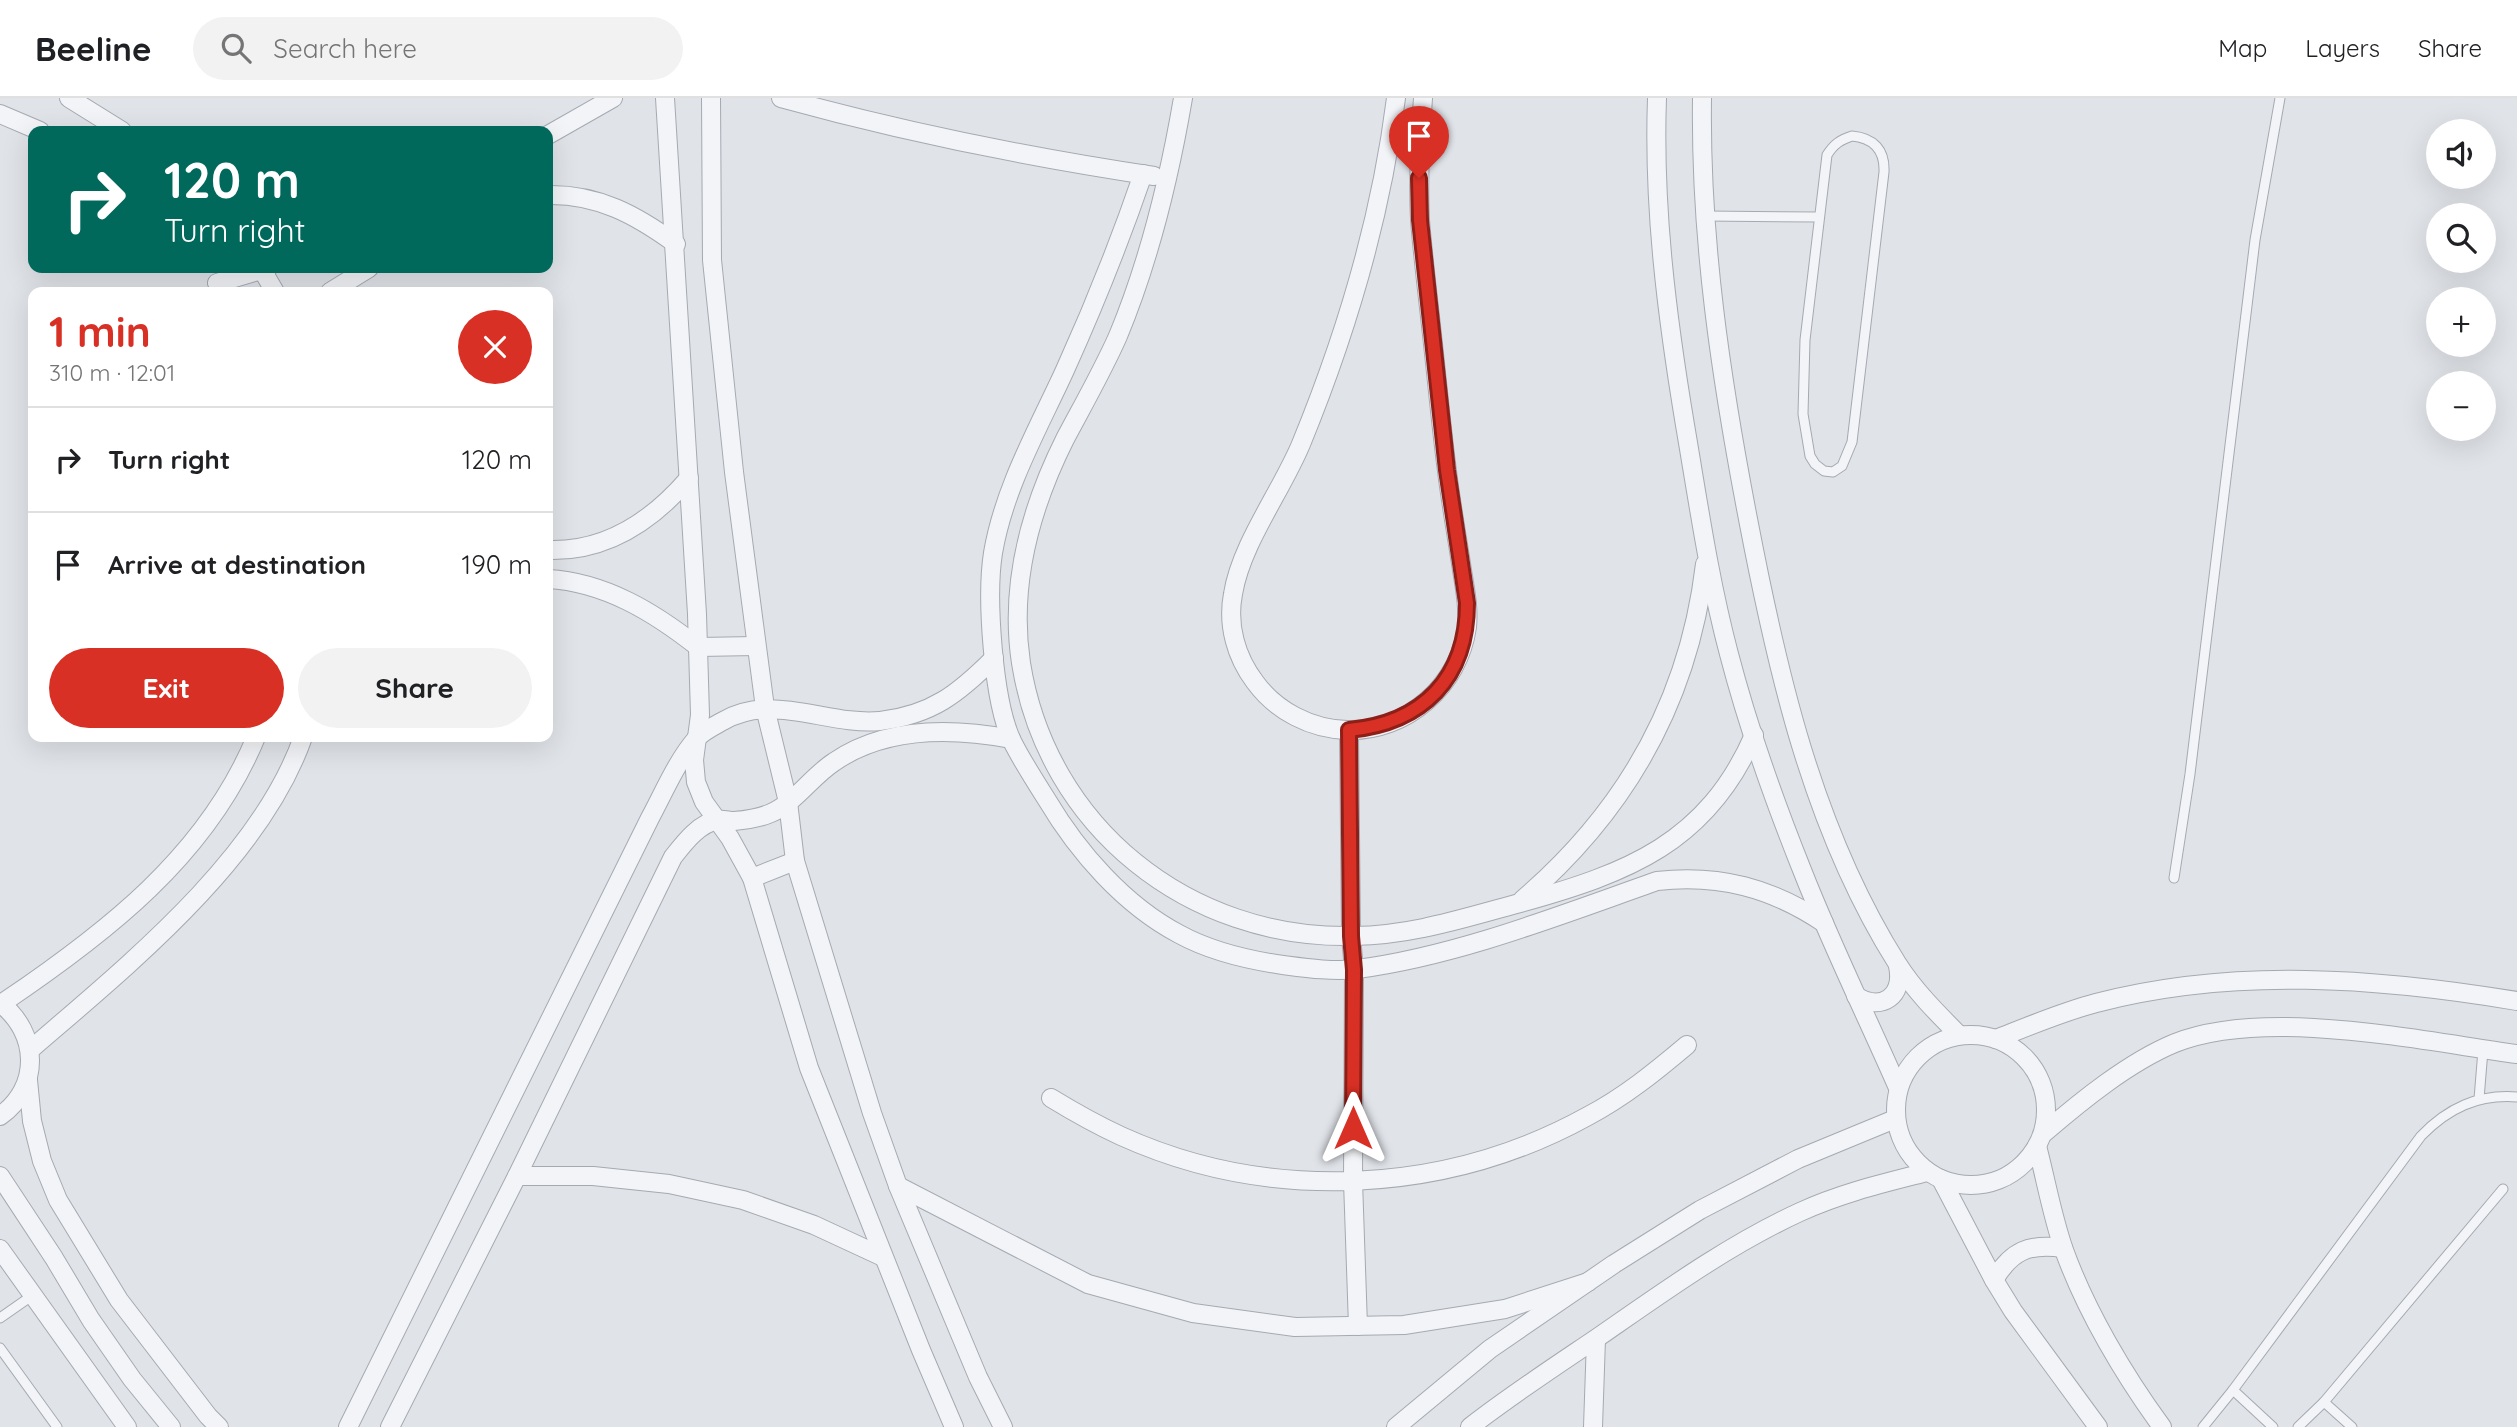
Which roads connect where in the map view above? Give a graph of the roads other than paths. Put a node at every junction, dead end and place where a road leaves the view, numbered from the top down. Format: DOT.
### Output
graph roads {
  1 [pos="69,98"];
  2 [pos="614,98"];
  3 [pos="665,98"];
  4 [pos="711,98"];
  5 [pos="781,98"];
  6 [pos="1183,98"];
  7 [pos="1396,98"];
  8 [pos="1423,98"];
  9 [pos="1657,98"];
  10 [pos="1702,98"];
  11 [pos="2280,98"];
  12 [pos="0,114"];
  13 [pos="28,126"];
  14 [pos="114,126"];
  15 [pos="553,132"];
  16 [pos="1143,174"];
  17 [pos="1168,178"];
  18 [pos="553,195"];
  19 [pos="1705,216"];
  20 [pos="1818,216"];
  21 [pos="676,244"];
  22 [pos="253,273"];
  23 [pos="361,273"];
  24 [pos="221,287"];
  25 [pos="338,287"];
  26 [pos="689,478"];
  27 [pos="553,549"];
  28 [pos="1706,550"];
  29 [pos="553,580"];
  30 [pos="756,646"];
  31 [pos="698,647"];
  32 [pos="994,658"];
  33 [pos="765,708"];
  34 [pos="1349,730"];
  35 [pos="1754,735"];
  36 [pos="696,739"];
  37 [pos="1011,739"];
  38 [pos="254,742"];
  39 [pos="301,742"];
  40 [pos="789,802"];
  41 [pos="717,820"];
  42 [pos="795,862"];
  43 [pos="752,878"];
  44 [pos="2174,878"];
  45 [pos="1518,903"];
  46 [pos="1824,923"];
  47 [pos="1351,936"];
  48 [pos="1898,966"];
  49 [pos="1354,970"];
  50 [pos="1856,996"];
  51 [pos="2517,1001"];
  52 [pos="1,1003"];
  53 [pos="1959,1035"];
  54 [pos="1996,1039"];
  55 [pos="1687,1045"];
  56 [pos="30,1050"];
  57 [pos="2483,1050"];
  58 [pos="2517,1055"];
  59 [pos="28,1080"];
  60 [pos="1898,1088"];
  61 [pos="2517,1097"];
  62 [pos="1051,1098"];
  63 [pos="2479,1100"];
  64 [pos="0,1116"];
  65 [pos="1895,1119"];
  66 [pos="2041,1140"];
  67 [pos="0,1176"];
  68 [pos="517,1176"];
  69 [pos="1934,1176"];
  70 [pos="1353,1181"];
  71 [pos="898,1186"];
  72 [pos="2503,1189"];
  73 [pos="2063,1248"];
  74 [pos="0,1249"];
  75 [pos="883,1257"];
  76 [pos="1994,1280"];
  77 [pos="1588,1282"];
  78 [pos="33,1295"];
  79 [pos="0,1318"];
  80 [pos="1358,1326"];
  81 [pos="1596,1339"];
  82 [pos="0,1348"];
  83 [pos="2233,1390"];
  84 [pos="2324,1402"];
  85 [pos="57,1427"];
  86 [pos="127,1427"];
  87 [pos="170,1427"];
  88 [pos="219,1427"];
  89 [pos="348,1427"];
  90 [pos="390,1427"];
  91 [pos="954,1427"];
  92 [pos="1003,1427"];
  93 [pos="1395,1427"];
  94 [pos="1470,1427"];
  95 [pos="1593,1427"];
  96 [pos="2098,1427"];
  97 [pos="2162,1427"];
  98 [pos="2203,1427"];
  99 [pos="2273,1427"];
  100 [pos="2298,1427"];
  101 [pos="2352,1427"];
  1 -- 14 [label="street"];
  2 -- 15 [label="street"];
  3 -- 21 [label="street"];
  4 -- 30 [label="street"];
  5 -- 16 [label="street"];
  6 -- 17 [label="street"];
  7 -- 34 [label="street"];
  8 -- 34 [label="street"];
  9 -- 28 [label="street"];
  10 -- 19 [label="street"];
  11 -- 44 [label="lane"];
  12 -- 13 [label="street"];
  16 -- 17 [label="street"];
  16 -- 32 [label="street"];
  17 -- 47 [label="street"];
  18 -- 21 [label="street"];
  19 -- 20 [label="lane"];
  19 -- 48 [label="street"];
  20 -- 20 [label="lane"];
  21 -- 26 [label="street"];
  22 -- 24 [label="street"];
  23 -- 25 [label="street"];
  26 -- 27 [label="street"];
  26 -- 31 [label="street"];
  28 -- 35 [label="street"];
  28 -- 45 [label="street"];
  29 -- 31 [label="street"];
  30 -- 31 [label="street"];
  30 -- 33 [label="street"];
  31 -- 36 [label="street"];
  32 -- 33 [label="street"];
  32 -- 37 [label="street"];
  33 -- 36 [label="street"];
  33 -- 40 [label="street"];
  34 -- 47 [label="street"];
  35 -- 45 [label="street"];
  35 -- 46 [label="street"];
  36 -- 41 [label="street"];
  36 -- 89 [label="street"];
  37 -- 40 [label="street"];
  37 -- 49 [label="street"];
  38 -- 52 [label="street"];
  39 -- 56 [label="street"];
  40 -- 41 [label="street"];
  40 -- 42 [label="street"];
  41 -- 43 [label="street"];
  41 -- 68 [label="street"];
  42 -- 43 [label="street"];
  42 -- 71 [label="street"];
  43 -- 75 [label="street"];
  45 -- 47 [label="street"];
  46 -- 49 [label="street"];
  46 -- 50 [label="street"];
  47 -- 49 [label="street"];
  48 -- 50 [label="street"];
  48 -- 53 [label="street"];
  49 -- 70 [label="street"];
  50 -- 60 [label="street"];
  51 -- 54 [label="street"];
  52 -- 56 [label="street"];
  53 -- 54 [label="street"];
  53 -- 60 [label="street"];
  54 -- 66 [label="street"];
  55 -- 70 [label="street"];
  56 -- 59 [label="street"];
  57 -- 58 [label="street"];
  57 -- 63 [label="lane"];
  57 -- 66 [label="street"];
  59 -- 64 [label="street"];
  59 -- 88 [label="street"];
  60 -- 65 [label="street"];
  61 -- 63 [label="lane"];
  62 -- 70 [label="street"];
  63 -- 83 [label="lane"];
  65 -- 69 [label="street"];
  65 -- 77 [label="street"];
  66 -- 69 [label="street"];
  66 -- 73 [label="street"];
  67 -- 87 [label="street"];
  68 -- 75 [label="street"];
  68 -- 90 [label="street"];
  69 -- 76 [label="street"];
  69 -- 81 [label="street"];
  70 -- 80 [label="street"];
  71 -- 80 [label="street"];
  71 -- 92 [label="street"];
  72 -- 84 [label="lane"];
  73 -- 76 [label="street"];
  73 -- 97 [label="street"];
  74 -- 78 [label="street"];
  75 -- 91 [label="street"];
  76 -- 96 [label="street"];
  77 -- 80 [label="street"];
  77 -- 93 [label="street"];
  78 -- 79 [label="lane"];
  78 -- 86 [label="street"];
  81 -- 94 [label="street"];
  81 -- 95 [label="street"];
  82 -- 85 [label="lane"];
  83 -- 98 [label="lane"];
  83 -- 99 [label="lane"];
  84 -- 100 [label="lane"];
  84 -- 101 [label="lane"];
}
